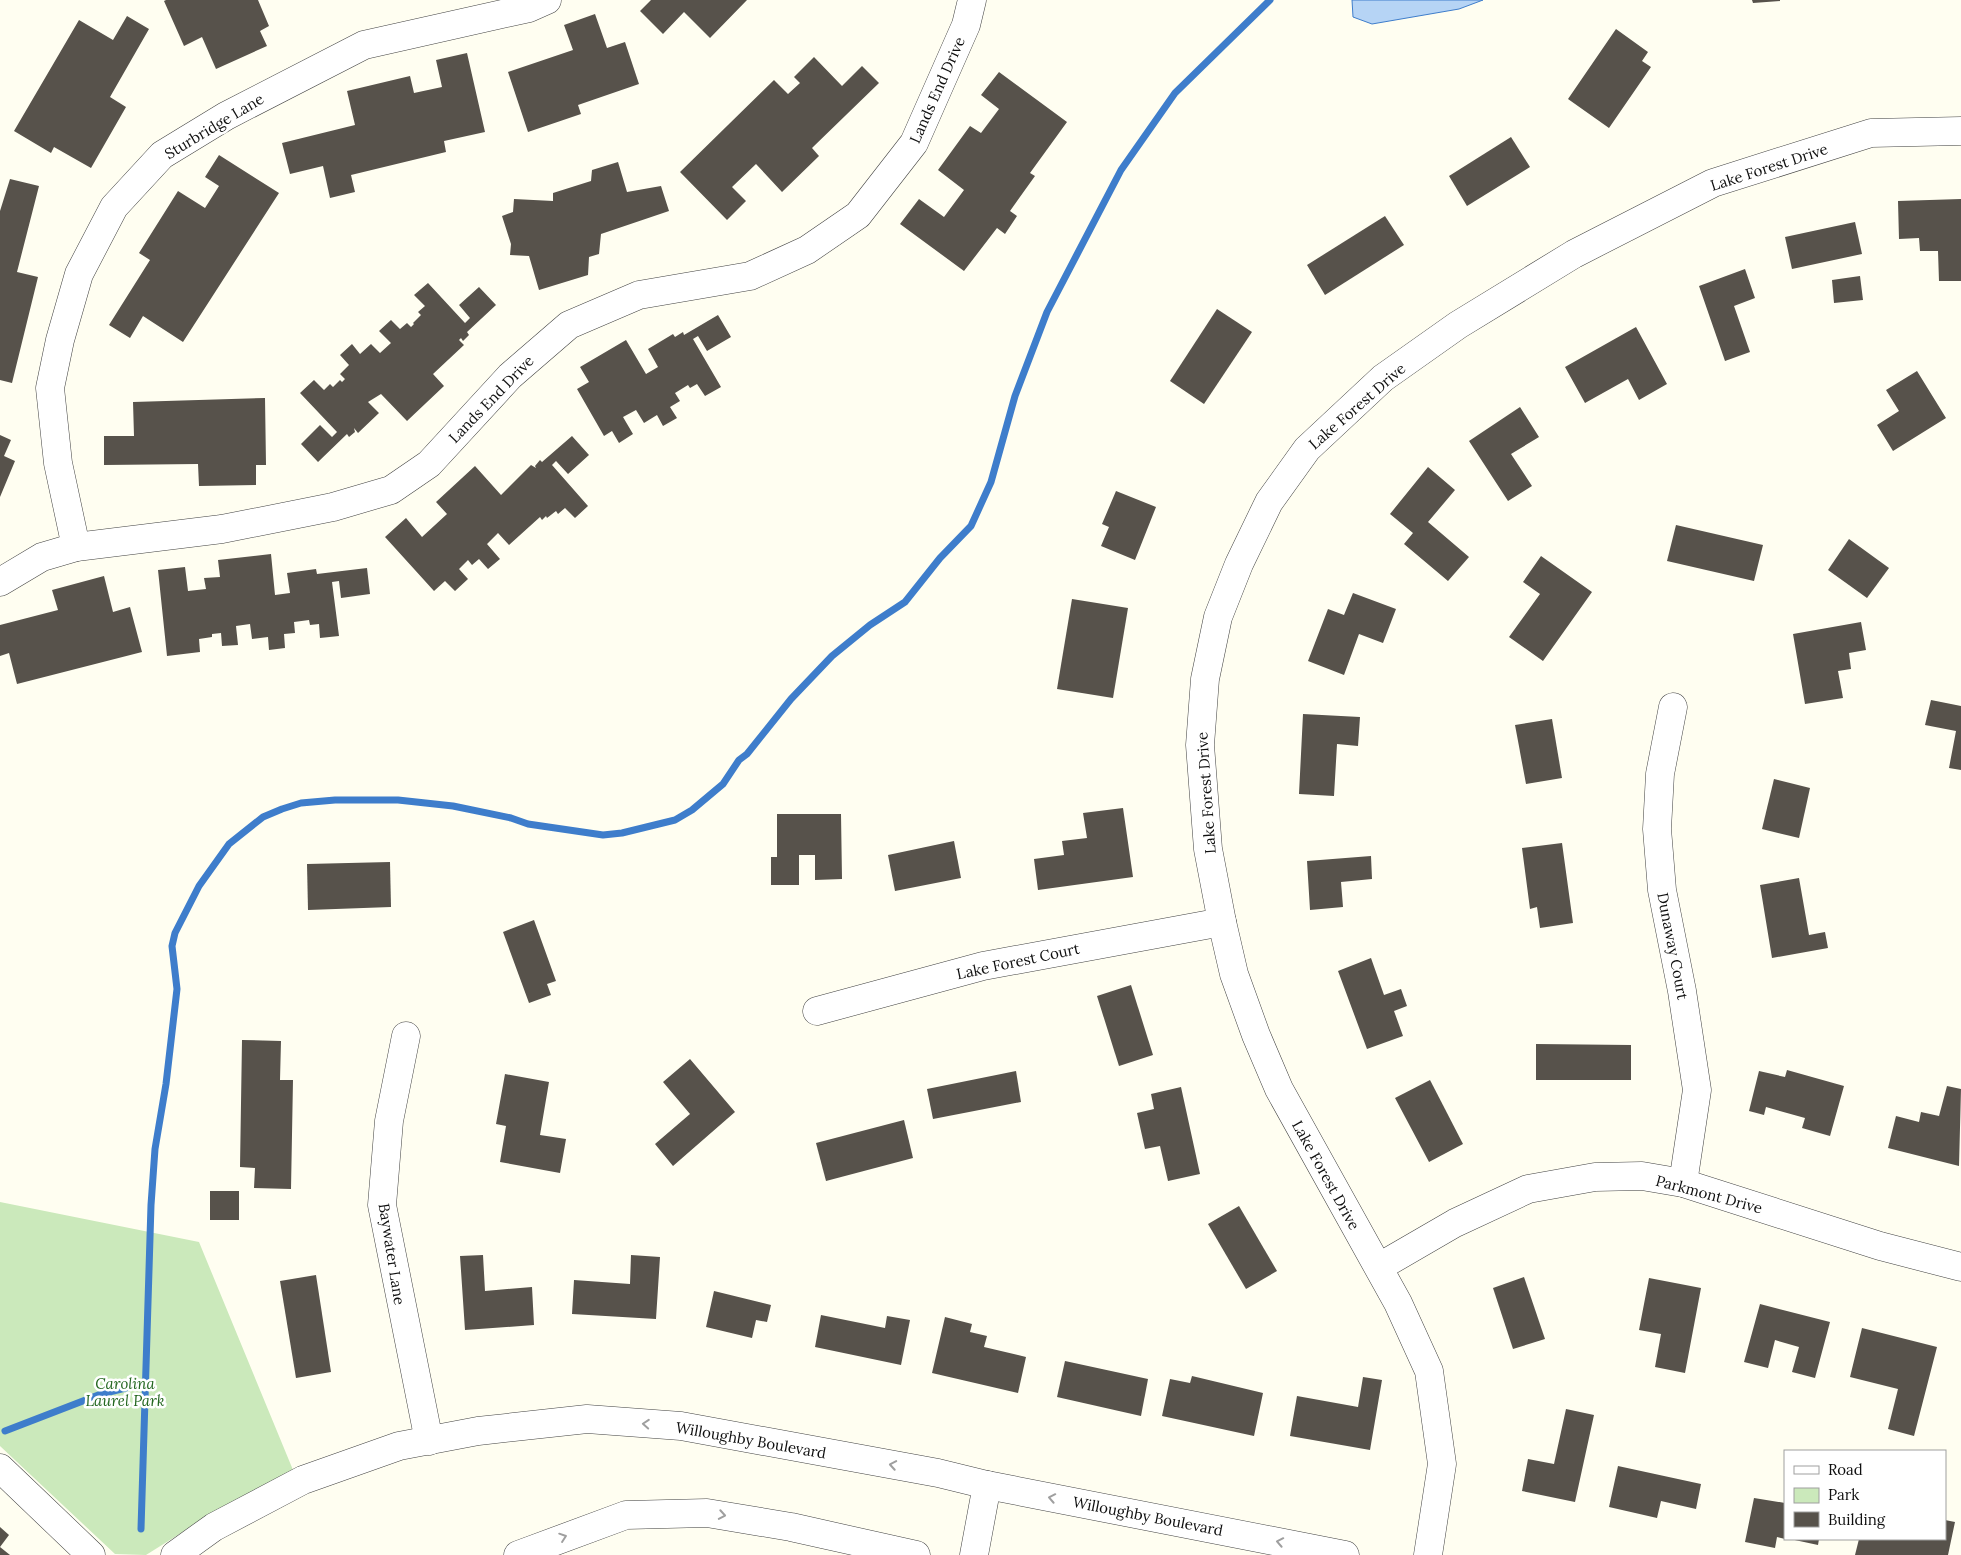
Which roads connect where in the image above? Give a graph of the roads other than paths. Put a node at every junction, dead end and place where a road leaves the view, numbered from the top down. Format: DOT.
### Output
graph roads {
  1 [pos="547,0"];
  2 [pos="972,0"];
  3 [pos="1961,131"];
  4 [pos="76,547"];
  5 [pos="0,582"];
  6 [pos="1673,707"];
  7 [pos="1222,922"];
  8 [pos="817,1011"];
  9 [pos="406,1036"];
  10 [pos="1682,1183"];
  11 [pos="1379,1267"];
  12 [pos="1961,1268"];
  13 [pos="429,1441"];
  14 [pos="0,1468"];
  15 [pos="987,1485"];
  16 [pos="92,1555"];
  17 [pos="175,1555"];
  18 [pos="518,1555"];
  19 [pos="916,1555"];
  20 [pos="974,1555"];
  21 [pos="1345,1555"];
  22 [pos="1428,1555"];
  1 -- 4 [label="street, Sturbridge Lane"];
  2 -- 4 [label="street, Lands End Drive"];
  3 -- 7 [label="street, Lake Forest Drive"];
  4 -- 5 [label="street"];
  6 -- 10 [label="street, Dunaway Court"];
  7 -- 8 [label="street, Lake Forest Court"];
  7 -- 11 [label="street, Lake Forest Drive"];
  9 -- 13 [label="street, Baywater Lane"];
  10 -- 11 [label="street, Parkmont Drive"];
  10 -- 12 [label="street, Parkmont Drive"];
  11 -- 22 [label="street, Lake Forest Drive"];
  15 -- 13 [label="street, Willoughby Boulevard, one-way"];
  13 -- 17 [label="street, Willoughby Boulevard"];
  14 -- 16 [label="street"];
  15 -- 20 [label="street"];
  21 -- 15 [label="street, Willoughby Boulevard, one-way"];
  18 -- 19 [label="street, one-way"];
}
